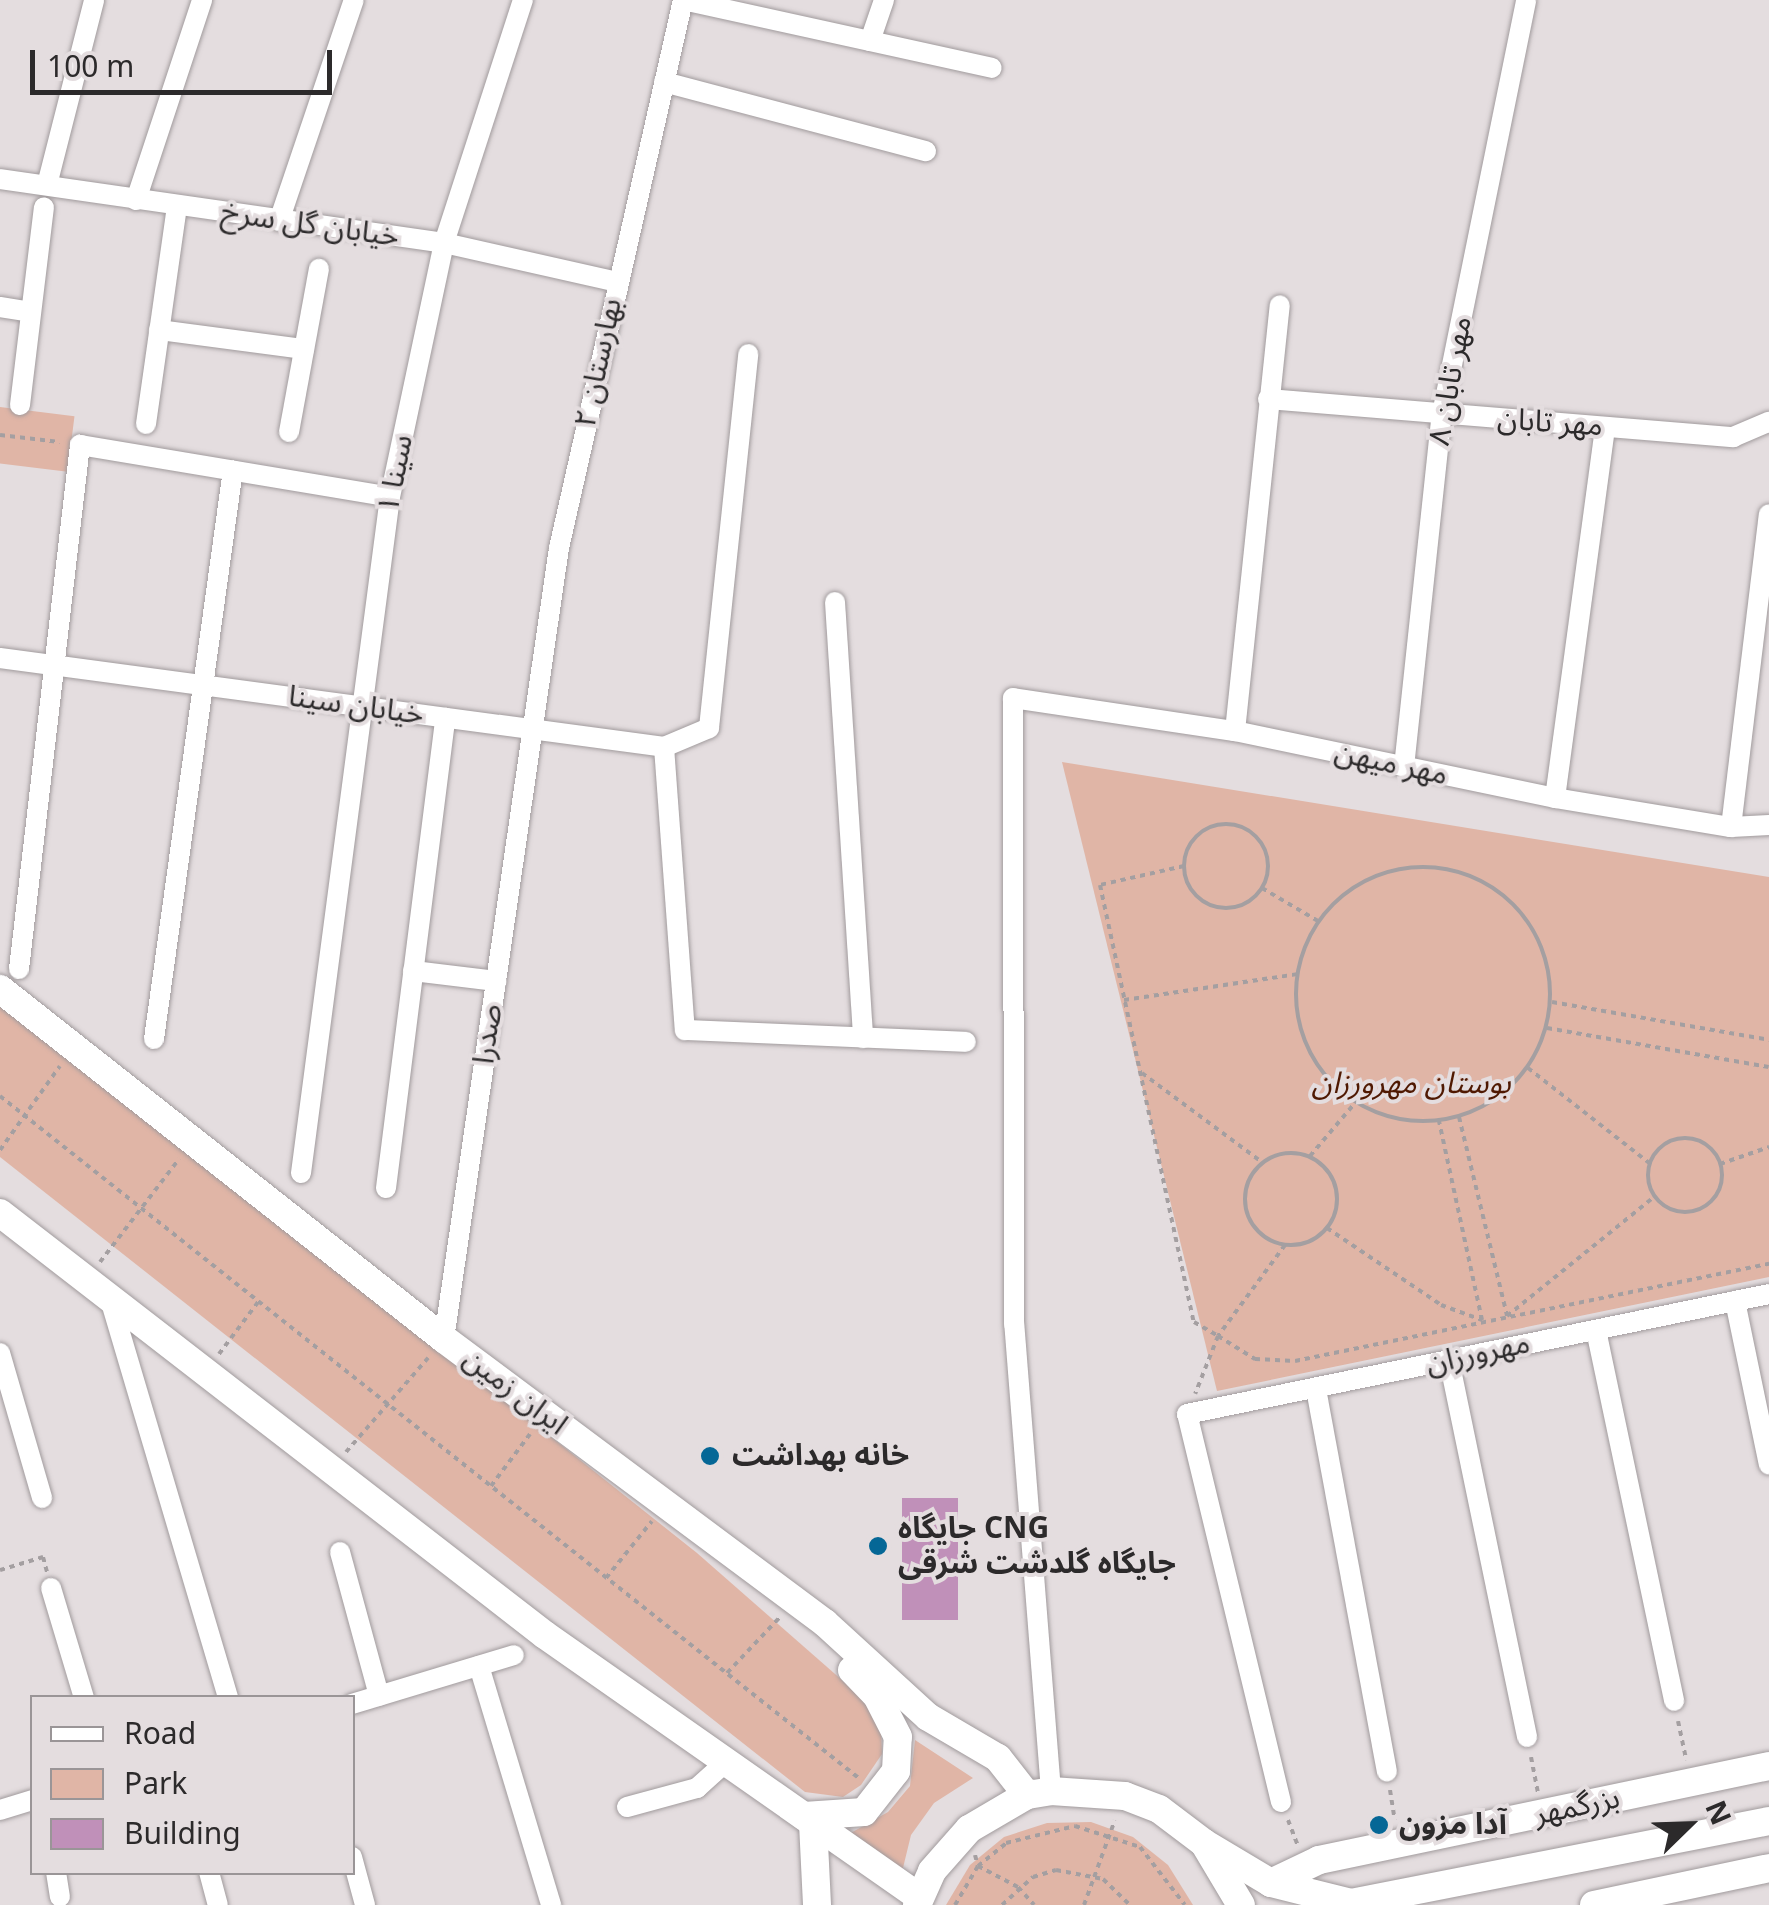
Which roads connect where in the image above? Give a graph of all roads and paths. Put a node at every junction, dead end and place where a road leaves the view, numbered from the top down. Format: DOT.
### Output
graph roads {
  1 [pos="94,0"];
  2 [pos="202,0"];
  3 [pos="354,0"];
  4 [pos="523,0"];
  5 [pos="683,0"];
  6 [pos="884,0"];
  7 [pos="1526,0"];
  8 [pos="765,9"];
  9 [pos="870,41"];
  10 [pos="992,68"];
  11 [pos="664,82"];
  12 [pos="926,151"];
  13 [pos="0,179"];
  14 [pos="48,185"];
  15 [pos="136,200"];
  16 [pos="177,206"];
  17 [pos="44,207"];
  18 [pos="279,221"];
  19 [pos="444,243"];
  20 [pos="319,269"];
  21 [pos="617,282"];
  22 [pos="1280,305"];
  23 [pos="0,308"];
  24 [pos="32,312"];
  25 [pos="160,330"];
  26 [pos="304,350"];
  27 [pos="748,354"];
  28 [pos="1268,400"];
  29 [pos="20,405"];
  30 [pos="1442,414"];
  31 [pos="1769,422"];
  32 [pos="146,424"];
  33 [pos="1605,427"];
  34 [pos="290,432"];
  35 [pos="0,435"];
  36 [pos="80,444"];
  37 [pos="234,470"];
  38 [pos="390,497"];
  39 [pos="1769,514"];
  40 [pos="835,602"];
  41 [pos="0,658"];
  42 [pos="57,666"];
  43 [pos="202,686"];
  44 [pos="361,707"];
  45 [pos="445,718"];
  46 [pos="532,729"];
  47 [pos="1234,731"];
  48 [pos="664,747"];
  49 [pos="1404,767"];
  50 [pos="1555,798"];
  51 [pos="1769,825"];
  52 [pos="1731,827"];
  53 [pos="1184,866"];
  54 [pos="1262,888"];
  55 [pos="1318,921"];
  56 [pos="413,970"];
  57 [pos="1296,974"];
  58 [pos="9,979"];
  59 [pos="496,982"];
  60 [pos="1124,1000"];
  61 [pos="1550,1002"];
  62 [pos="1546,1028"];
  63 [pos="862,1038"];
  64 [pos="154,1039"];
  65 [pos="1769,1040"];
  66 [pos="966,1042"];
  67 [pos="74,1046"];
  68 [pos="1769,1067"];
  69 [pos="1528,1068"];
  70 [pos="1142,1073"];
  71 [pos="0,1096"];
  72 [pos="1355,1103"];
  73 [pos="24,1116"];
  74 [pos="1459,1117"];
  75 [pos="1439,1121"];
  76 [pos="194,1139"];
  77 [pos="1769,1148"];
  78 [pos="0,1150"];
  79 [pos="1310,1157"];
  80 [pos="1263,1163"];
  81 [pos="1649,1163"];
  82 [pos="1720,1164"];
  83 [pos="301,1173"];
  84 [pos="386,1188"];
  85 [pos="1654,1197"];
  86 [pos="141,1208"];
  87 [pos="0,1214"];
  88 [pos="1328,1228"];
  89 [pos="1284,1245"];
  90 [pos="1769,1264"];
  91 [pos="86,1280"];
  92 [pos="1769,1294"];
  93 [pos="110,1299"];
  94 [pos="1735,1301"];
  95 [pos="258,1302"];
  96 [pos="1507,1316"];
  97 [pos="1482,1320"];
  98 [pos="1596,1330"];
  99 [pos="1218,1336"];
  100 [pos="444,1339"];
  101 [pos="0,1353"];
  102 [pos="1449,1360"];
  103 [pos="205,1372"];
  104 [pos="1316,1389"];
  105 [pos="388,1404"];
  106 [pos="544,1414"];
  107 [pos="1187,1414"];
  108 [pos="1769,1465"];
  109 [pos="331,1470"];
  110 [pos="491,1486"];
  111 [pos="42,1498"];
  112 [pos="665,1506"];
  113 [pos="340,1552"];
  114 [pos="0,1570"];
  115 [pos="606,1578"];
  116 [pos="769,1586"];
  117 [pos="52,1588"];
  118 [pos="789,1607"];
  119 [pos="514,1655"];
  120 [pos="479,1666"];
  121 [pos="727,1673"];
  122 [pos="83,1695"];
  123 [pos="227,1695"];
  124 [pos="379,1696"];
  125 [pos="1674,1701"];
  126 [pos="355,1703"];
  127 [pos="1527,1738"];
  128 [pos="726,1762"];
  129 [pos="1769,1766"];
  130 [pos="1387,1771"];
  131 [pos="1691,1783"];
  132 [pos="1038,1793"];
  133 [pos="1125,1796"];
  134 [pos="883,1797"];
  135 [pos="30,1801"];
  136 [pos="1281,1802"];
  137 [pos="627,1806"];
  138 [pos="0,1810"];
  139 [pos="1543,1814"];
  140 [pos="808,1819"];
  141 [pos="1769,1821"];
  142 [pos="969,1829"];
  143 [pos="1111,1832"];
  144 [pos="1204,1843"];
  145 [pos="1400,1845"];
  146 [pos="978,1866"];
  147 [pos="355,1867"];
  148 [pos="1306,1867"];
  149 [pos="1769,1868"];
  150 [pos="56,1875"];
  151 [pos="210,1875"];
  152 [pos="1095,1876"];
  153 [pos="1272,1883"];
  154 [pos="1018,1886"];
  155 [pos="60,1896"];
  156 [pos="918,1901"];
  157 [pos="218,1905"];
  158 [pos="366,1905"];
  159 [pos="551,1905"];
  160 [pos="816,1905"];
  161 [pos="955,1905"];
  162 [pos="1002,1905"];
  163 [pos="1034,1905"];
  164 [pos="1084,1905"];
  165 [pos="1130,1905"];
  166 [pos="1185,1905"];
  167 [pos="1240,1905"];
  168 [pos="1594,1905"];
  1 -- 14 [label="street"];
  2 -- 15 [label="street"];
  3 -- 18 [label="street"];
  4 -- 19 [label="street, سینا ۱"];
  5 -- 8 [label="street"];
  5 -- 11 [label="street, بهارستان ۲"];
  6 -- 9 [label="street"];
  7 -- 30 [label="street, مهر تابان ۸"];
  8 -- 9 [label="street"];
  9 -- 10 [label="street"];
  11 -- 12 [label="street"];
  11 -- 21 [label="street, بهارستان ۲"];
  13 -- 14 [label="street, خیابان گل سرخ"];
  14 -- 15 [label="street, خیابان گل سرخ"];
  15 -- 16 [label="street, خیابان گل سرخ"];
  16 -- 18 [label="street, خیابان گل سرخ"];
  16 -- 25 [label="street"];
  17 -- 24 [label="street"];
  18 -- 19 [label="street, خیابان گل سرخ"];
  19 -- 21 [label="street, خیابان گل سرخ"];
  19 -- 38 [label="street, سینا ۱"];
  20 -- 26 [label="street"];
  21 -- 46 [label="street, بهارستان ۲"];
  22 -- 28 [label="street"];
  23 -- 24 [label="street"];
  24 -- 29 [label="street"];
  25 -- 26 [label="street"];
  25 -- 32 [label="street"];
  26 -- 34 [label="street"];
  27 -- 48 [label="street"];
  28 -- 30 [label="street, مهر تابان"];
  28 -- 47 [label="street"];
  30 -- 33 [label="street, مهر تابان"];
  30 -- 49 [label="street, مهر تابان ۸"];
  31 -- 33 [label="street, مهر تابان"];
  33 -- 50 [label="street"];
  35 -- 36 [label="path"];
  36 -- 37 [label="street"];
  36 -- 42 [label="street"];
  37 -- 38 [label="street"];
  37 -- 43 [label="street"];
  38 -- 44 [label="street, سینا ۱"];
  39 -- 52 [label="street"];
  40 -- 63 [label="street"];
  41 -- 42 [label="street, خیابان سینا"];
  42 -- 43 [label="street, خیابان سینا"];
  42 -- 58 [label="street"];
  43 -- 44 [label="street, خیابان سینا"];
  43 -- 64 [label="street"];
  44 -- 45 [label="street, خیابان سینا"];
  44 -- 83 [label="street, سینا ۱"];
  45 -- 46 [label="street, خیابان سینا"];
  45 -- 56 [label="street"];
  46 -- 48 [label="street, خیابان سینا"];
  46 -- 59 [label="street, صدرا"];
  47 -- 49 [label="street, مهر میهن"];
  47 -- 132 [label="street, مهر میهن"];
  48 -- 63 [label="street"];
  49 -- 50 [label="street, مهر میهن"];
  50 -- 52 [label="street, مهر میهن"];
  51 -- 52 [label="street, مهر میهن"];
  53 -- 54 [label="path"];
  53 -- 54 [label="path"];
  53 -- 60 [label="path"];
  54 -- 55 [label="path"];
  55 -- 57 [label="path"];
  55 -- 61 [label="path"];
  56 -- 59 [label="street"];
  56 -- 84 [label="street"];
  57 -- 60 [label="path"];
  57 -- 72 [label="path"];
  58 -- 67 [label="main road, ایران زمین"];
  59 -- 100 [label="street, صدرا"];
  60 -- 70 [label="path"];
  61 -- 62 [label="path"];
  61 -- 65 [label="path"];
  62 -- 68 [label="path"];
  62 -- 69 [label="path"];
  63 -- 66 [label="street"];
  67 -- 73 [label="path"];
  67 -- 76 [label="main road, ایران زمین"];
  69 -- 74 [label="path"];
  69 -- 81 [label="path"];
  70 -- 80 [label="path"];
  70 -- 99 [label="path"];
  71 -- 73 [label="path"];
  72 -- 75 [label="path"];
  72 -- 79 [label="path"];
  73 -- 78 [label="path"];
  73 -- 86 [label="path"];
  74 -- 75 [label="path"];
  74 -- 96 [label="path"];
  75 -- 97 [label="path"];
  76 -- 86 [label="path"];
  76 -- 100 [label="main road, ایران زمین"];
  77 -- 82 [label="path"];
  79 -- 80 [label="path"];
  79 -- 88 [label="path"];
  80 -- 89 [label="path"];
  81 -- 82 [label="path"];
  81 -- 85 [label="path"];
  82 -- 85 [label="path"];
  85 -- 96 [label="path"];
  86 -- 91 [label="path"];
  86 -- 95 [label="path"];
  87 -- 91 [label="main road"];
  88 -- 89 [label="path"];
  88 -- 97 [label="path"];
  89 -- 99 [label="path"];
  90 -- 96 [label="path"];
  91 -- 93 [label="main road"];
  92 -- 94 [label="street, مهرورزان"];
  93 -- 103 [label="main road"];
  93 -- 123 [label="street"];
  94 -- 98 [label="street, مهرورزان"];
  94 -- 108 [label="street"];
  95 -- 103 [label="path"];
  95 -- 105 [label="path"];
  96 -- 97 [label="path"];
  97 -- 99 [label="path"];
  98 -- 102 [label="street, مهرورزان"];
  98 -- 125 [label="street"];
  99 -- 107 [label="path"];
  100 -- 105 [label="path"];
  100 -- 106 [label="main road, ایران زمین"];
  101 -- 111 [label="street"];
  102 -- 104 [label="street, مهرورزان"];
  102 -- 127 [label="street"];
  103 -- 109 [label="main road"];
  104 -- 107 [label="street, مهرورزان"];
  104 -- 130 [label="street"];
  105 -- 109 [label="path"];
  105 -- 110 [label="path"];
  106 -- 110 [label="path"];
  106 -- 112 [label="main road, ایران زمین"];
  107 -- 136 [label="street"];
  109 -- 128 [label="main road"];
  110 -- 115 [label="path"];
  112 -- 115 [label="path"];
  112 -- 116 [label="main road, ایران زمین"];
  113 -- 124 [label="street"];
  114 -- 117 [label="path"];
  115 -- 121 [label="path"];
  116 -- 118 [label="main road"];
  116 -- 132 [label="main road, ایران زمین"];
  117 -- 122 [label="street"];
  118 -- 121 [label="path"];
  118 -- 134 [label="main road"];
  119 -- 120 [label="street"];
  120 -- 124 [label="street"];
  120 -- 159 [label="street"];
  121 -- 134 [label="path"];
  124 -- 126 [label="street"];
  125 -- 131 [label="path"];
  127 -- 139 [label="path"];
  128 -- 137 [label="street"];
  128 -- 140 [label="main road"];
  129 -- 131 [label="main road, بزرگمهر"];
  130 -- 145 [label="path"];
  131 -- 139 [label="main road, بزرگمهر"];
  132 -- 133 [label="main road"];
  132 -- 142 [label="main road"];
  133 -- 143 [label="path"];
  133 -- 144 [label="main road"];
  134 -- 140 [label="main road"];
  135 -- 138 [label="street"];
  136 -- 148 [label="path"];
  139 -- 145 [label="main road, بزرگمهر"];
  140 -- 156 [label="main road"];
  140 -- 160 [label="main road"];
  141 -- 153 [label="main road"];
  142 -- 146 [label="path"];
  142 -- 156 [label="main road"];
  143 -- 146 [label="path"];
  143 -- 152 [label="path"];
  143 -- 166 [label="path"];
  144 -- 153 [label="main road"];
  144 -- 167 [label="main road"];
  145 -- 148 [label="main road, بزرگمهر"];
  146 -- 154 [label="path"];
  146 -- 161 [label="path"];
  147 -- 158 [label="street"];
  148 -- 153 [label="main road, بزرگمهر"];
  149 -- 168 [label="main road"];
  150 -- 155 [label="street"];
  151 -- 157 [label="street"];
  152 -- 154 [label="path"];
  152 -- 164 [label="path"];
  152 -- 165 [label="path"];
  154 -- 162 [label="path"];
  154 -- 163 [label="path"];
}
